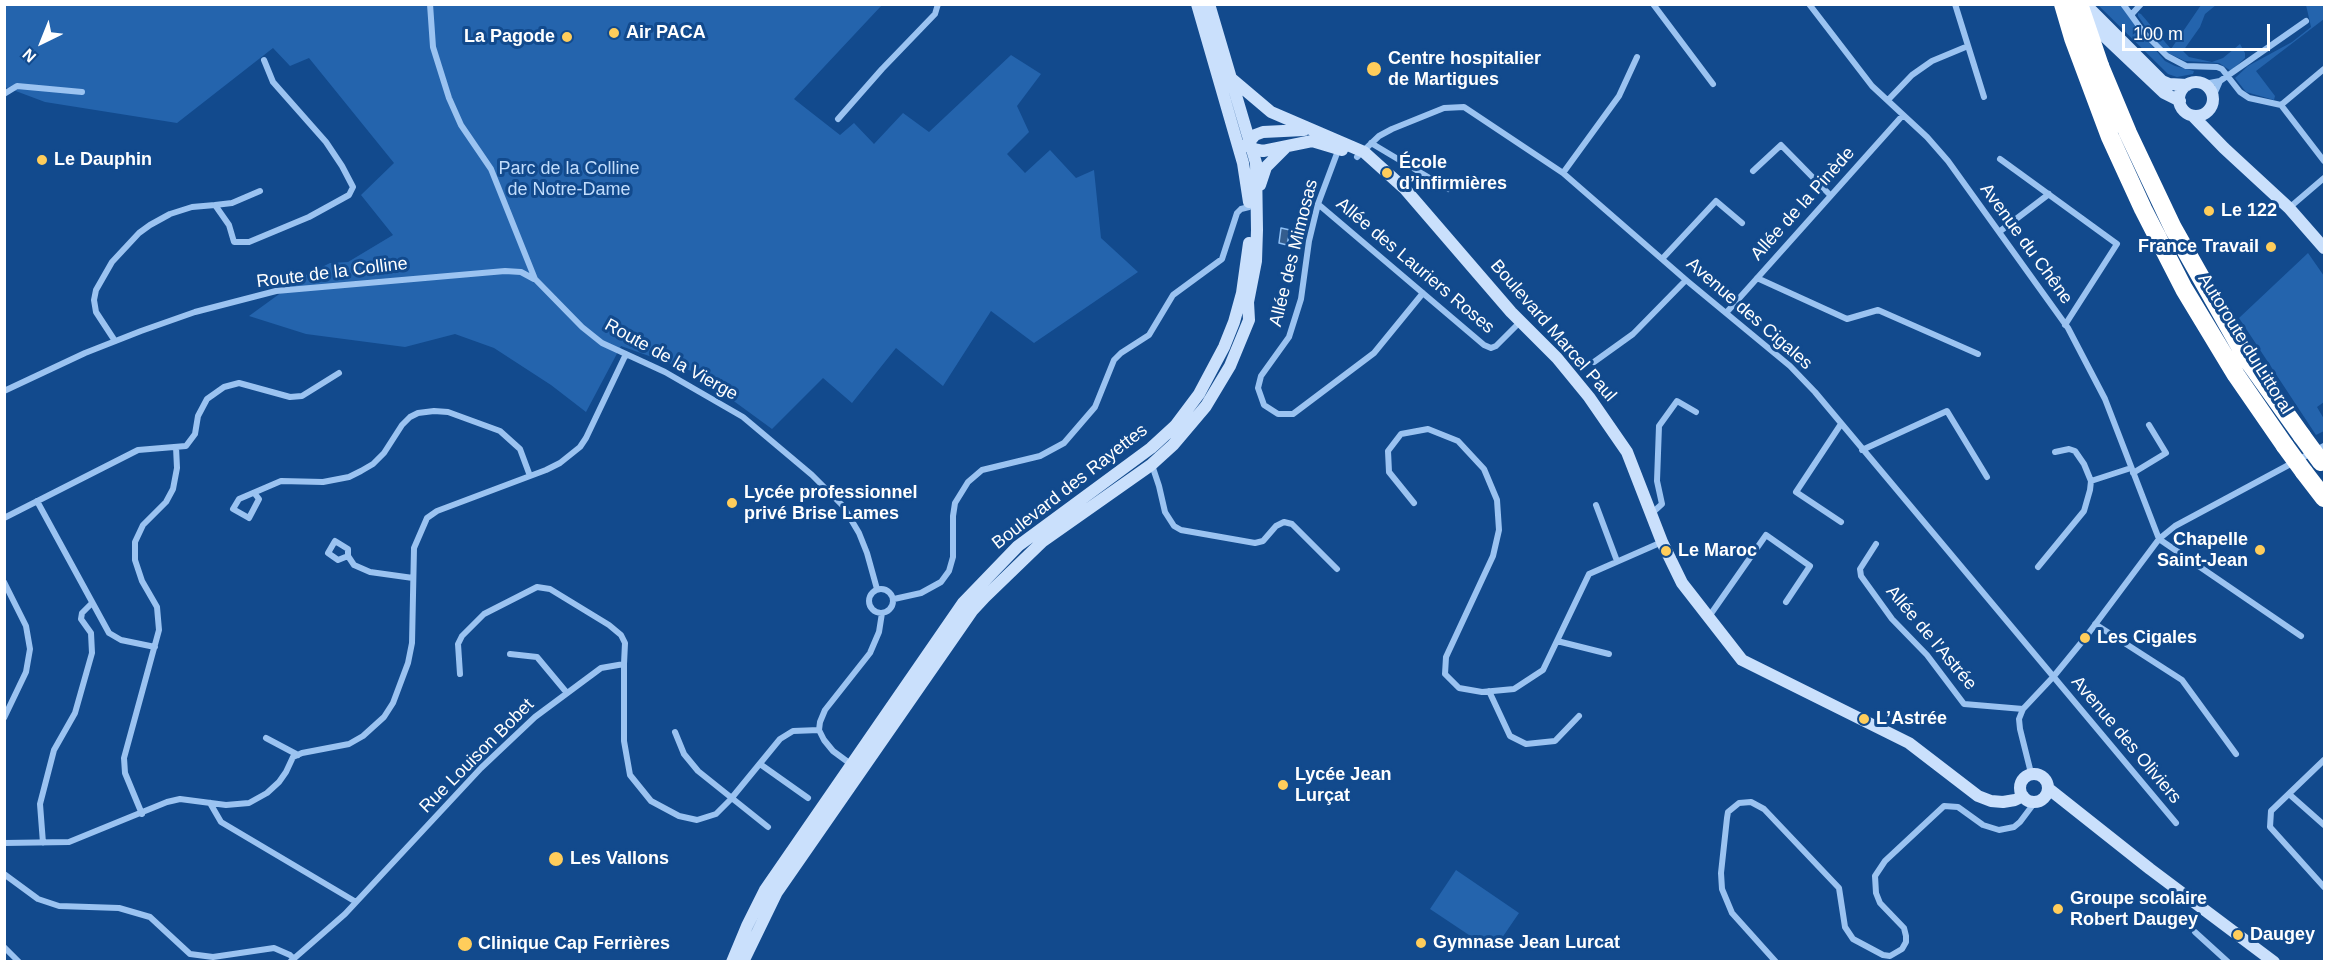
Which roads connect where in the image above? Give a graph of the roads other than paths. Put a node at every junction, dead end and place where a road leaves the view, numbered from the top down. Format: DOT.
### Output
graph roads {
  1 [pos="430,4"];
  2 [pos="938,4"];
  3 [pos="1197,4"];
  4 [pos="1209,4"];
  5 [pos="1653,4"];
  6 [pos="1809,4"];
  7 [pos="1955,4"];
  8 [pos="2054,4"];
  9 [pos="2063,4"];
  10 [pos="2071,4"];
  11 [pos="2079,4"];
  12 [pos="2085,4"];
  13 [pos="2123,4"];
  14 [pos="2141,4"];
  15 [pos="2131,15"];
  16 [pos="2306,21"];
  17 [pos="2067,33"];
  18 [pos="1968,46"];
  19 [pos="1637,57"];
  20 [pos="264,60"];
  21 [pos="2325,69"];
  22 [pos="2228,75"];
  23 [pos="1231,78"];
  24 [pos="2220,81"];
  25 [pos="1713,84"];
  26 [pos="2204,84"];
  27 [pos="2187,85"];
  28 [pos="82,92"];
  29 [pos="4,94"];
  30 [pos="1984,97"];
  31 [pos="1888,100"];
  32 [pos="2180,101"];
  33 [pos="2211,103"];
  34 [pos="2281,105"];
  35 [pos="1903,115"];
  36 [pos="2193,116"];
  37 [pos="838,119"];
  38 [pos="1311,130"];
  39 [pos="2214,137"];
  40 [pos="1340,144"];
  41 [pos="1288,145"];
  42 [pos="1248,147"];
  43 [pos="1364,151"];
  44 [pos="2000,159"];
  45 [pos="2325,160"];
  46 [pos="1754,171"];
  47 [pos="1563,173"];
  48 [pos="2325,178"];
  49 [pos="1448,189"];
  50 [pos="260,191"];
  51 [pos="2049,194"];
  52 [pos="1830,195"];
  53 [pos="1318,204"];
  54 [pos="215,205"];
  55 [pos="1249,207"];
  56 [pos="2289,208"];
  57 [pos="1742,223"];
  58 [pos="1999,232"];
  59 [pos="234,242"];
  60 [pos="2325,248"];
  61 [pos="235,251"];
  62 [pos="1662,259"];
  63 [pos="1757,278"];
  64 [pos="535,279"];
  65 [pos="1686,280"];
  66 [pos="1423,293"];
  67 [pos="1726,313"];
  68 [pos="1249,320"];
  69 [pos="1520,322"];
  70 [pos="2065,325"];
  71 [pos="115,341"];
  72 [pos="626,354"];
  73 [pos="1977,354"];
  74 [pos="1594,362"];
  75 [pos="339,374"];
  76 [pos="4,391"];
  77 [pos="1696,412"];
  78 [pos="1841,424"];
  79 [pos="2149,425"];
  80 [pos="176,447"];
  81 [pos="1862,450"];
  82 [pos="2055,452"];
  83 [pos="2323,458"];
  84 [pos="1148,459"];
  85 [pos="2132,470"];
  86 [pos="530,476"];
  87 [pos="1987,477"];
  88 [pos="2091,481"];
  89 [pos="255,494"];
  90 [pos="2325,498"];
  91 [pos="37,501"];
  92 [pos="1414,503"];
  93 [pos="1596,505"];
  94 [pos="1651,514"];
  95 [pos="4,518"];
  96 [pos="1841,522"];
  97 [pos="2158,539"];
  98 [pos="1662,542"];
  99 [pos="1876,544"];
  100 [pos="348,556"];
  101 [pos="1617,561"];
  102 [pos="2038,567"];
  103 [pos="1338,569"];
  104 [pos="413,578"];
  105 [pos="4,582"];
  106 [pos="877,589"];
  107 [pos="894,599"];
  108 [pos="1786,602"];
  109 [pos="92,603"];
  110 [pos="882,613"];
  111 [pos="1708,618"];
  112 [pos="2095,624"];
  113 [pos="2301,636"];
  114 [pos="1557,641"];
  115 [pos="154,647"];
  116 [pos="510,654"];
  117 [pos="1609,654"];
  118 [pos="624,664"];
  119 [pos="460,674"];
  120 [pos="2054,676"];
  121 [pos="1488,691"];
  122 [pos="567,693"];
  123 [pos="2023,709"];
  124 [pos="1579,716"];
  125 [pos="4,718"];
  126 [pos="819,730"];
  127 [pos="675,732"];
  128 [pos="266,738"];
  129 [pos="2236,754"];
  130 [pos="298,755"];
  131 [pos="2325,760"];
  132 [pos="760,764"];
  133 [pos="856,767"];
  134 [pos="2031,773"];
  135 [pos="2049,789"];
  136 [pos="2289,794"];
  137 [pos="2022,796"];
  138 [pos="808,798"];
  139 [pos="731,799"];
  140 [pos="2035,802"];
  141 [pos="210,803"];
  142 [pos="142,814"];
  143 [pos="2176,823"];
  144 [pos="2325,825"];
  145 [pos="768,827"];
  146 [pos="4,843"];
  147 [pos="42,843"];
  148 [pos="4,874"];
  149 [pos="2325,887"];
  150 [pos="356,902"];
  151 [pos="2195,932"];
  152 [pos="4,947"];
  153 [pos="291,960"];
  154 [pos="19,962"];
  155 [pos="732,962"];
  156 [pos="743,962"];
  157 [pos="1776,962"];
  158 [pos="2228,962"];
  159 [pos="2274,962"];
  1 -- 64 [label="street, Route de la Vierge"];
  2 -- 37 [label="street"];
  3 -- 42 [label="main road, Boulevard des Rayettes"];
  4 -- 23 [label="main road, Boulevard des Rayettes"];
  5 -- 25 [label="street"];
  6 -- 31 [label="street, Avenue du Chêne"];
  7 -- 18 [label="street"];
  8 -- 17 [label="highway"];
  9 -- 17 [label="highway, Autoroute du Littoral"];
  10 -- 32 [label="main road"];
  11 -- 83 [label="highway, Autoroute du Littoral, bridge"];
  12 -- 27 [label="main road"];
  13 -- 15 [label="street"];
  14 -- 15 [label="street"];
  15 -- 22 [label="street"];
  16 -- 22 [label="street"];
  17 -- 90 [label="highway, Autoroute du Littoral, bridge"];
  18 -- 30 [label="street"];
  18 -- 31 [label="street"];
  19 -- 47 [label="street"];
  20 -- 59 [label="street"];
  21 -- 34 [label="street"];
  22 -- 24 [label="street"];
  22 -- 34 [label="street"];
  23 -- 38 [label="main road, Boulevard Marcel Paul"];
  23 -- 42 [label="main road, Boulevard des Rayettes"];
  24 -- 26 [label="street"];
  24 -- 33 [label="street"];
  26 -- 27 [label="main road"];
  26 -- 33 [label="main road"];
  27 -- 32 [label="main road"];
  28 -- 29 [label="street"];
  31 -- 35 [label="street, Avenue du Chêne"];
  32 -- 36 [label="main road"];
  33 -- 36 [label="main road"];
  33 -- 39 [label="main road"];
  34 -- 45 [label="street"];
  35 -- 52 [label="street, Allée de la Pinède"];
  35 -- 58 [label="street, Avenue du Chêne"];
  36 -- 39 [label="main road"];
  38 -- 40 [label="main road, Boulevard Marcel Paul"];
  38 -- 42 [label="main road, Boulevard Marcel Paul"];
  39 -- 56 [label="main road"];
  40 -- 41 [label="main road, Boulevard Marcel Paul"];
  40 -- 43 [label="main road, Boulevard Marcel Paul"];
  40 -- 53 [label="street, Allée des Mimosas"];
  41 -- 42 [label="main road, Boulevard Marcel Paul"];
  41 -- 68 [label="main road"];
  42 -- 55 [label="main road, Boulevard des Rayettes"];
  42 -- 68 [label="main road, Boulevard des Rayettes"];
  43 -- 47 [label="street, Avenue des Cigales"];
  43 -- 49 [label="street"];
  43 -- 69 [label="main road, Boulevard Marcel Paul"];
  44 -- 51 [label="street"];
  46 -- 52 [label="street"];
  47 -- 62 [label="street, Avenue des Cigales"];
  48 -- 56 [label="street"];
  50 -- 54 [label="street"];
  51 -- 58 [label="street"];
  51 -- 70 [label="street"];
  52 -- 63 [label="street, Allée de la Pinède"];
  53 -- 66 [label="street, Allée des Lauriers Roses"];
  53 -- 66 [label="street, Allée des Mimosas"];
  54 -- 59 [label="street"];
  54 -- 71 [label="street"];
  55 -- 84 [label="main road, Boulevard des Rayettes"];
  55 -- 107 [label="street"];
  56 -- 60 [label="main road"];
  57 -- 62 [label="street"];
  58 -- 70 [label="street, Avenue du Chêne"];
  59 -- 61 [label="street"];
  62 -- 65 [label="street, Avenue des Cigales"];
  63 -- 67 [label="street, Allée de la Pinède"];
  63 -- 73 [label="street"];
  64 -- 71 [label="street, Route de la Colline"];
  64 -- 72 [label="street, Route de la Vierge"];
  65 -- 67 [label="street, Avenue des Cigales"];
  65 -- 74 [label="street"];
  66 -- 69 [label="street, Allée des Lauriers Roses"];
  67 -- 78 [label="street, Avenue des Cigales"];
  68 -- 84 [label="main road, Boulevard des Rayettes"];
  69 -- 94 [label="main road, Boulevard Marcel Paul"];
  70 -- 85 [label="street, Avenue du Chêne"];
  71 -- 76 [label="street, Route de la Colline"];
  72 -- 86 [label="street"];
  72 -- 106 [label="street, Route de la Vierge"];
  75 -- 80 [label="street"];
  77 -- 94 [label="street"];
  78 -- 81 [label="street, Avenue des Cigales"];
  78 -- 96 [label="street"];
  79 -- 85 [label="street"];
  80 -- 91 [label="street"];
  80 -- 115 [label="street"];
  81 -- 87 [label="street"];
  81 -- 120 [label="street, Avenue des Cigales"];
  82 -- 88 [label="street"];
  83 -- 97 [label="street"];
  84 -- 103 [label="street"];
  84 -- 133 [label="main road, Boulevard des Rayettes"];
  85 -- 88 [label="street"];
  85 -- 97 [label="street, Avenue du Chêne"];
  86 -- 89 [label="street"];
  86 -- 104 [label="street"];
  88 -- 102 [label="street"];
  89 -- 89 [label="street"];
  91 -- 95 [label="street"];
  91 -- 109 [label="street"];
  92 -- 121 [label="street"];
  93 -- 101 [label="street"];
  94 -- 98 [label="main road, Boulevard Marcel Paul"];
  97 -- 112 [label="street"];
  97 -- 113 [label="street"];
  98 -- 101 [label="street"];
  98 -- 111 [label="main road, Boulevard Marcel Paul"];
  99 -- 123 [label="street, Allée de l'Astrée"];
  100 -- 104 [label="street"];
  101 -- 114 [label="street"];
  104 -- 130 [label="street"];
  105 -- 125 [label="street"];
  106 -- 107 [label="street"];
  106 -- 110 [label="street"];
  107 -- 110 [label="street"];
  108 -- 111 [label="street"];
  109 -- 115 [label="street"];
  109 -- 147 [label="street"];
  110 -- 126 [label="street"];
  111 -- 137 [label="main road, Boulevard Marcel Paul"];
  112 -- 120 [label="street"];
  112 -- 129 [label="street"];
  114 -- 117 [label="street"];
  114 -- 121 [label="street"];
  115 -- 142 [label="street"];
  116 -- 122 [label="street"];
  118 -- 119 [label="street"];
  118 -- 122 [label="street, Rue Louison Bobet"];
  118 -- 139 [label="street"];
  120 -- 123 [label="street"];
  120 -- 143 [label="street, Avenue des Oliviers"];
  121 -- 124 [label="street"];
  122 -- 150 [label="street, Rue Louison Bobet"];
  123 -- 134 [label="street"];
  126 -- 132 [label="street"];
  126 -- 133 [label="street"];
  127 -- 139 [label="street"];
  128 -- 130 [label="street"];
  130 -- 141 [label="street"];
  131 -- 136 [label="street"];
  132 -- 138 [label="street"];
  132 -- 139 [label="street"];
  133 -- 155 [label="main road, Boulevard des Rayettes"];
  133 -- 156 [label="main road, Boulevard des Rayettes"];
  134 -- 135 [label="main road"];
  134 -- 137 [label="main road"];
  135 -- 140 [label="main road"];
  135 -- 159 [label="main road"];
  136 -- 144 [label="street"];
  136 -- 149 [label="street"];
  137 -- 140 [label="main road"];
  139 -- 145 [label="street"];
  140 -- 157 [label="street"];
  141 -- 142 [label="street"];
  141 -- 150 [label="street"];
  142 -- 147 [label="street"];
  146 -- 147 [label="street"];
  148 -- 153 [label="street"];
  150 -- 153 [label="street, Rue Louison Bobet"];
  151 -- 158 [label="street"];
  152 -- 154 [label="street"];
}
